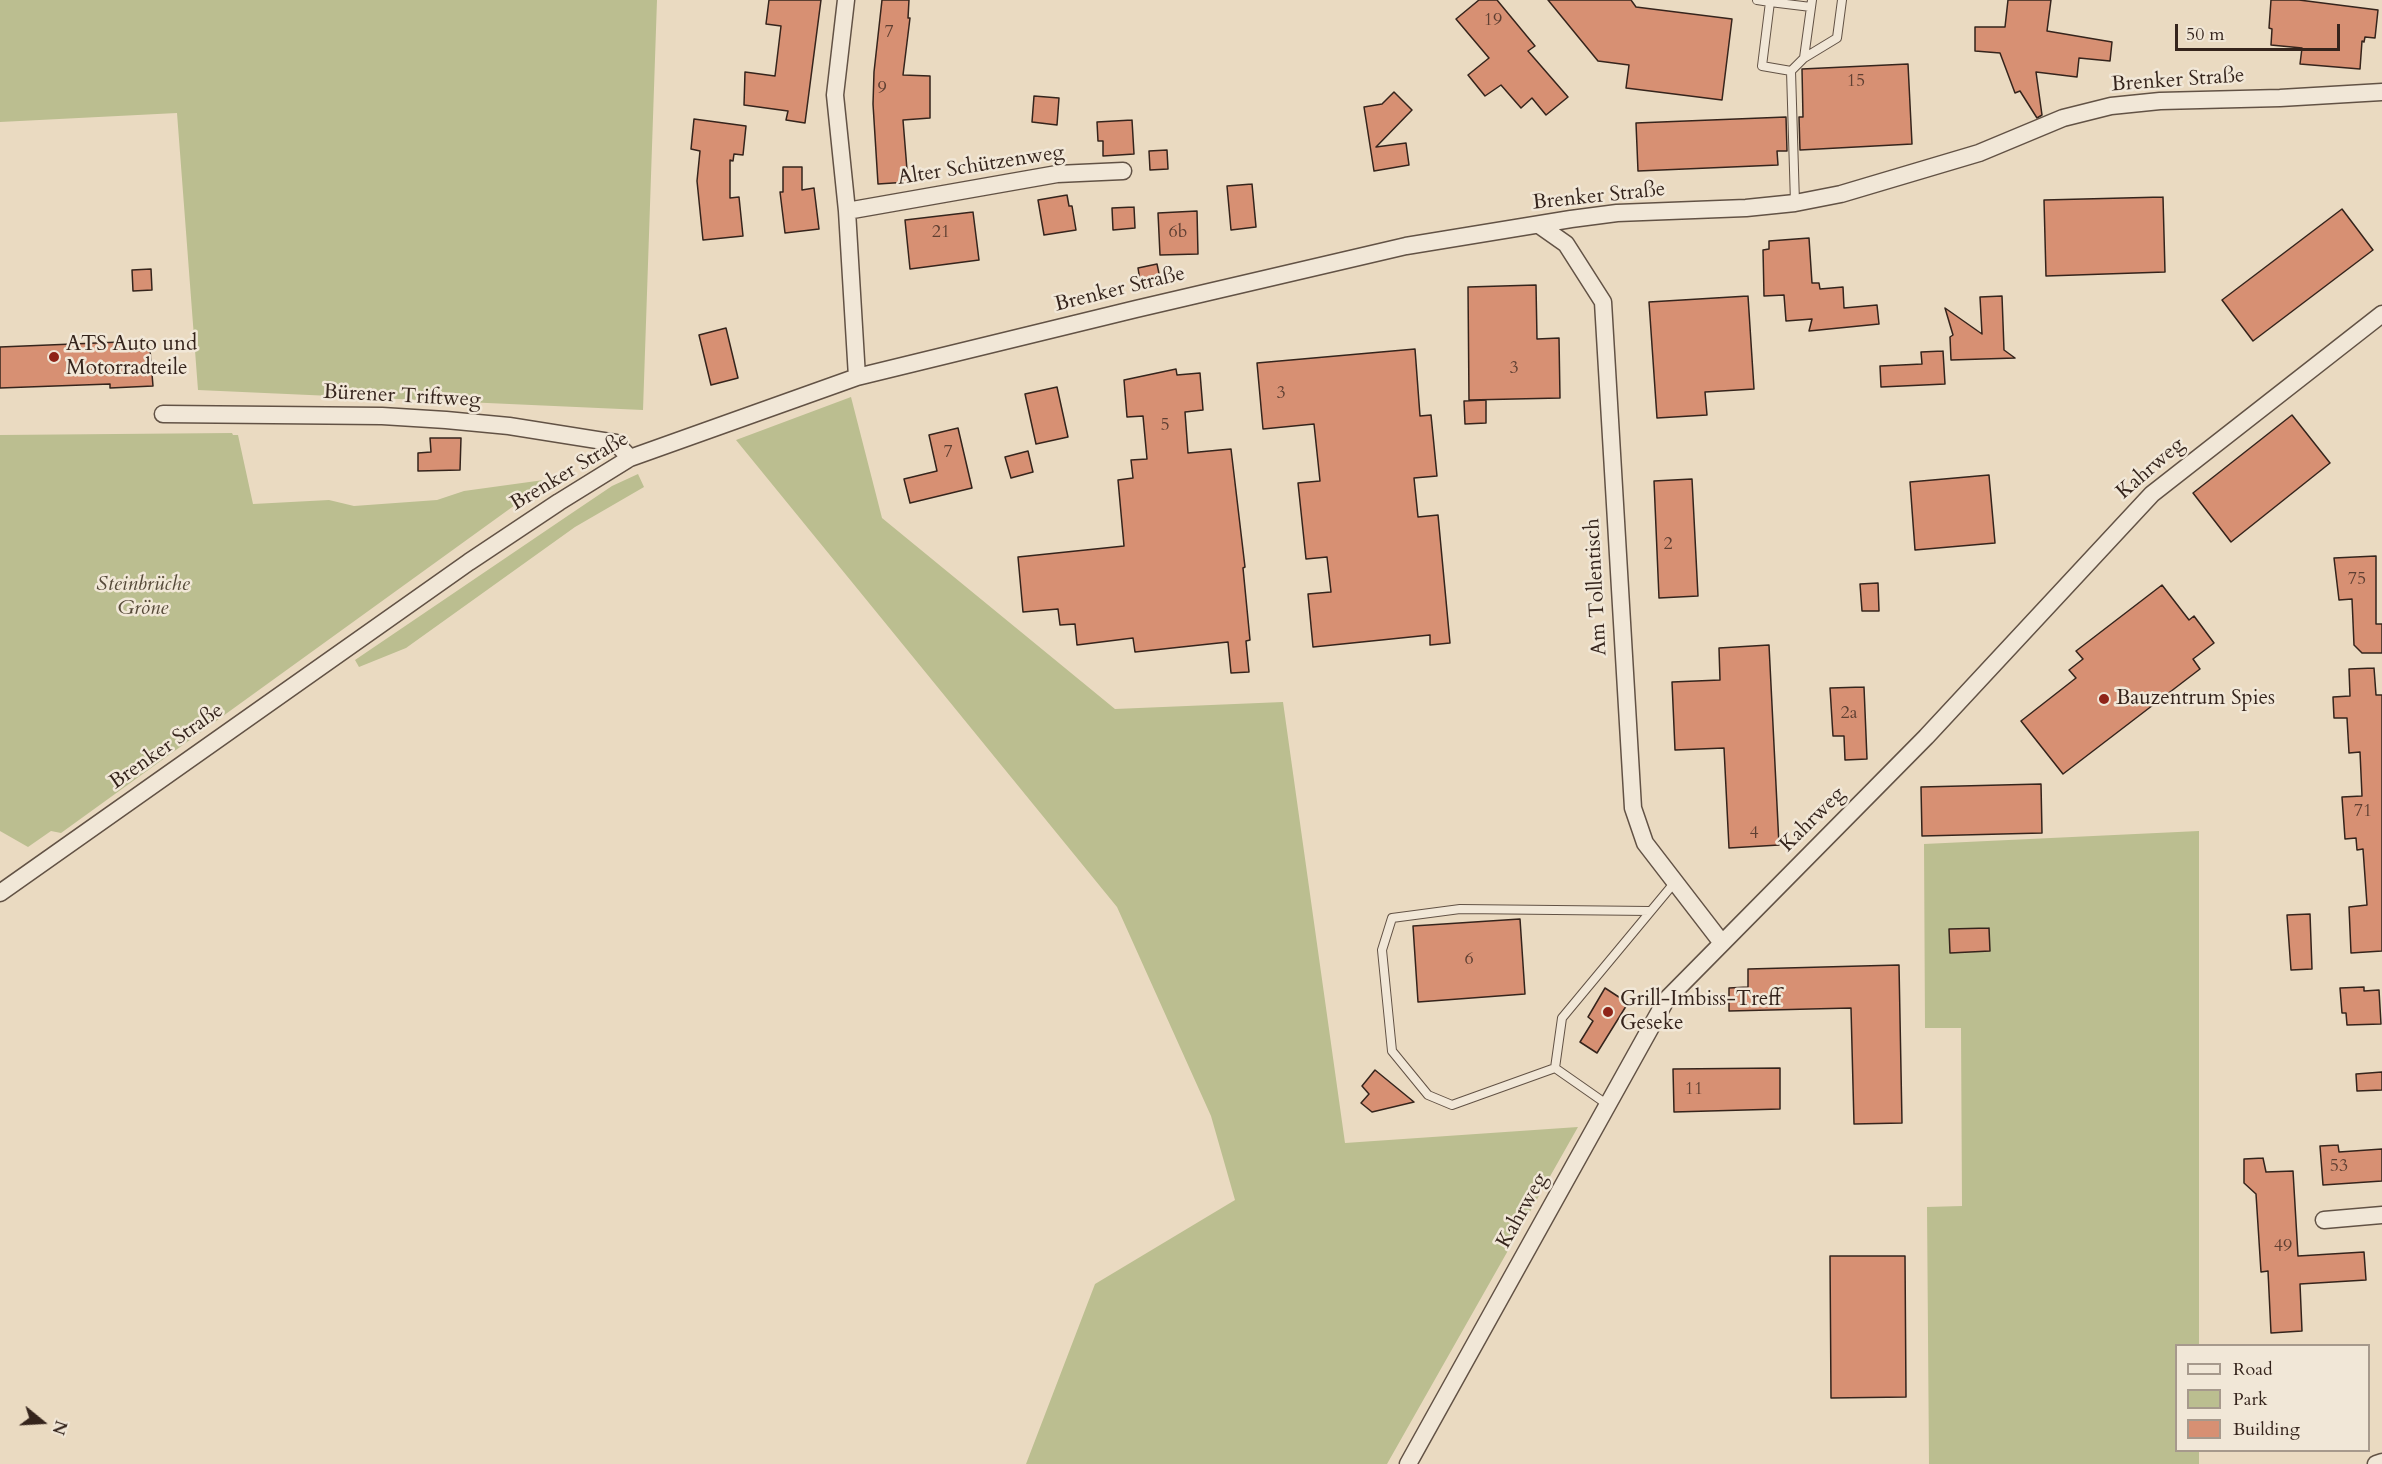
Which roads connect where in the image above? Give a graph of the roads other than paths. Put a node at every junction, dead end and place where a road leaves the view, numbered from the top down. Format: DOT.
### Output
graph roads {
  1 [pos="846,0"];
  2 [pos="1757,0"];
  3 [pos="1842,0"];
  4 [pos="1770,2"];
  5 [pos="1794,2"];
  6 [pos="1812,4"];
  7 [pos="1804,58"];
  8 [pos="1791,71"];
  9 [pos="2382,92"];
  10 [pos="1123,171"];
  11 [pos="1795,203"];
  12 [pos="847,211"];
  13 [pos="1539,225"];
  14 [pos="2382,314"];
  15 [pos="856,377"];
  16 [pos="163,414"];
  17 [pos="630,458"];
  18 [pos="1675,882"];
  19 [pos="0,893"];
  20 [pos="1650,911"];
  21 [pos="1722,943"];
  22 [pos="1555,1068"];
  23 [pos="1608,1105"];
  24 [pos="2382,1215"];
  25 [pos="2324,1220"];
  26 [pos="2382,1462"];
  27 [pos="1408,1464"];
  28 [pos="2376,1464"];
  1 -- 12 [label="street"];
  2 -- 4 [label="lane"];
  3 -- 7 [label="lane"];
  4 -- 5 [label="lane"];
  4 -- 8 [label="lane"];
  5 -- 6 [label="lane"];
  6 -- 7 [label="lane"];
  7 -- 8 [label="lane"];
  8 -- 11 [label="lane"];
  9 -- 11 [label="street, Brenker Straße"];
  10 -- 12 [label="street, Alter Schützenweg"];
  11 -- 13 [label="street, Brenker Straße"];
  12 -- 15 [label="street"];
  13 -- 15 [label="street, Brenker Straße"];
  13 -- 18 [label="street, Am Tollentisch"];
  14 -- 21 [label="street, Kahrweg"];
  15 -- 17 [label="street, Brenker Straße"];
  16 -- 17 [label="street, Bürener Triftweg"];
  17 -- 19 [label="street, Brenker Straße"];
  18 -- 20 [label="lane"];
  18 -- 21 [label="street, Am Tollentisch"];
  20 -- 22 [label="lane"];
  20 -- 22 [label="lane"];
  21 -- 23 [label="street, Kahrweg"];
  22 -- 23 [label="lane"];
  23 -- 27 [label="street, Kahrweg"];
  24 -- 25 [label="street"];
  26 -- 28 [label="street"];
}
